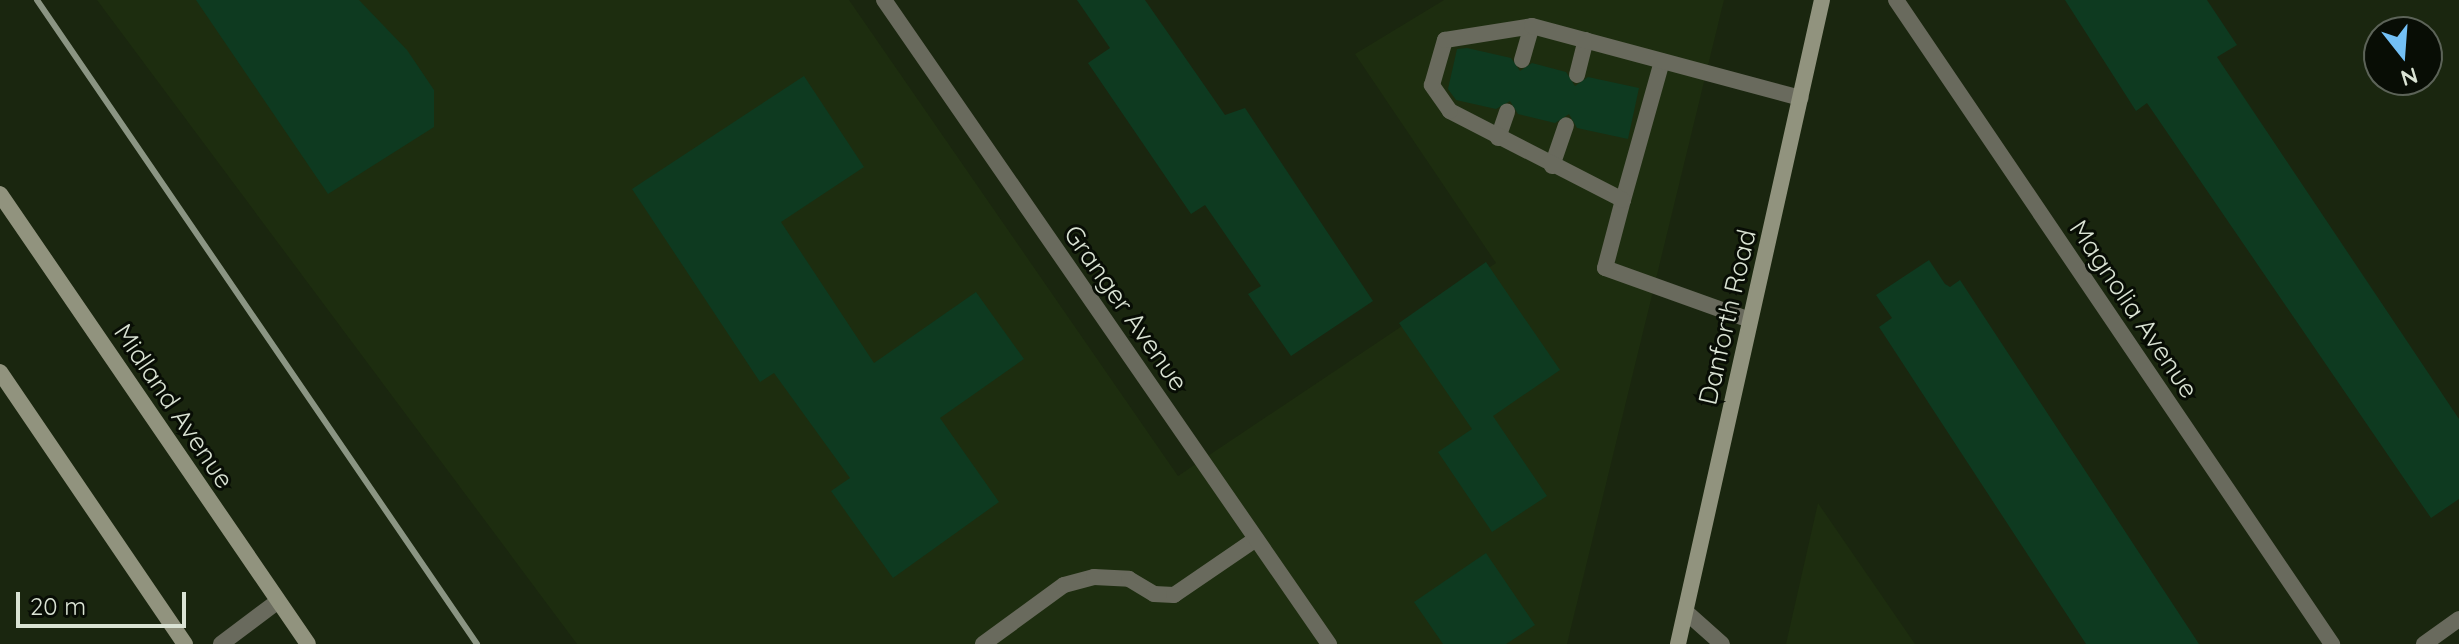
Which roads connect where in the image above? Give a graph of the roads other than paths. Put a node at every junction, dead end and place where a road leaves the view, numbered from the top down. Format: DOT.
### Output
graph roads {
  1 [pos="884,0"];
  2 [pos="1822,0"];
  3 [pos="1896,0"];
  4 [pos="1532,26"];
  5 [pos="1586,40"];
  6 [pos="1522,60"];
  7 [pos="1662,61"];
  8 [pos="1577,75"];
  9 [pos="1801,98"];
  10 [pos="1507,112"];
  11 [pos="1566,125"];
  12 [pos="1498,138"];
  13 [pos="1552,166"];
  14 [pos="0,194"];
  15 [pos="1623,200"];
  16 [pos="1750,320"];
  17 [pos="0,372"];
  18 [pos="1256,539"];
  19 [pos="278,601"];
  20 [pos="1686,612"];
  21 [pos="2459,619"];
  22 [pos="185,644"];
  23 [pos="221,644"];
  24 [pos="308,644"];
  25 [pos="983,644"];
  26 [pos="1329,644"];
  27 [pos="1678,644"];
  28 [pos="1722,644"];
  29 [pos="2332,644"];
  30 [pos="2424,644"];
  1 -- 18 [label="street, Granger Avenue"];
  2 -- 9 [label="main road, Danforth Road"];
  3 -- 29 [label="street, Magnolia Avenue"];
  4 -- 5 [label="street"];
  4 -- 6 [label="street"];
  4 -- 12 [label="street"];
  5 -- 7 [label="street"];
  5 -- 8 [label="street"];
  7 -- 9 [label="street"];
  7 -- 15 [label="street"];
  9 -- 16 [label="main road, Danforth Road"];
  10 -- 12 [label="street"];
  11 -- 13 [label="street"];
  12 -- 13 [label="street"];
  13 -- 15 [label="street"];
  14 -- 19 [label="main road, Midland Avenue"];
  15 -- 16 [label="street"];
  16 -- 20 [label="main road, Danforth Road"];
  17 -- 22 [label="main road"];
  18 -- 25 [label="street"];
  18 -- 26 [label="street, Granger Avenue"];
  19 -- 23 [label="street"];
  19 -- 24 [label="main road, Midland Avenue"];
  20 -- 27 [label="main road, Danforth Road"];
  20 -- 28 [label="street"];
  21 -- 30 [label="street"];
}
